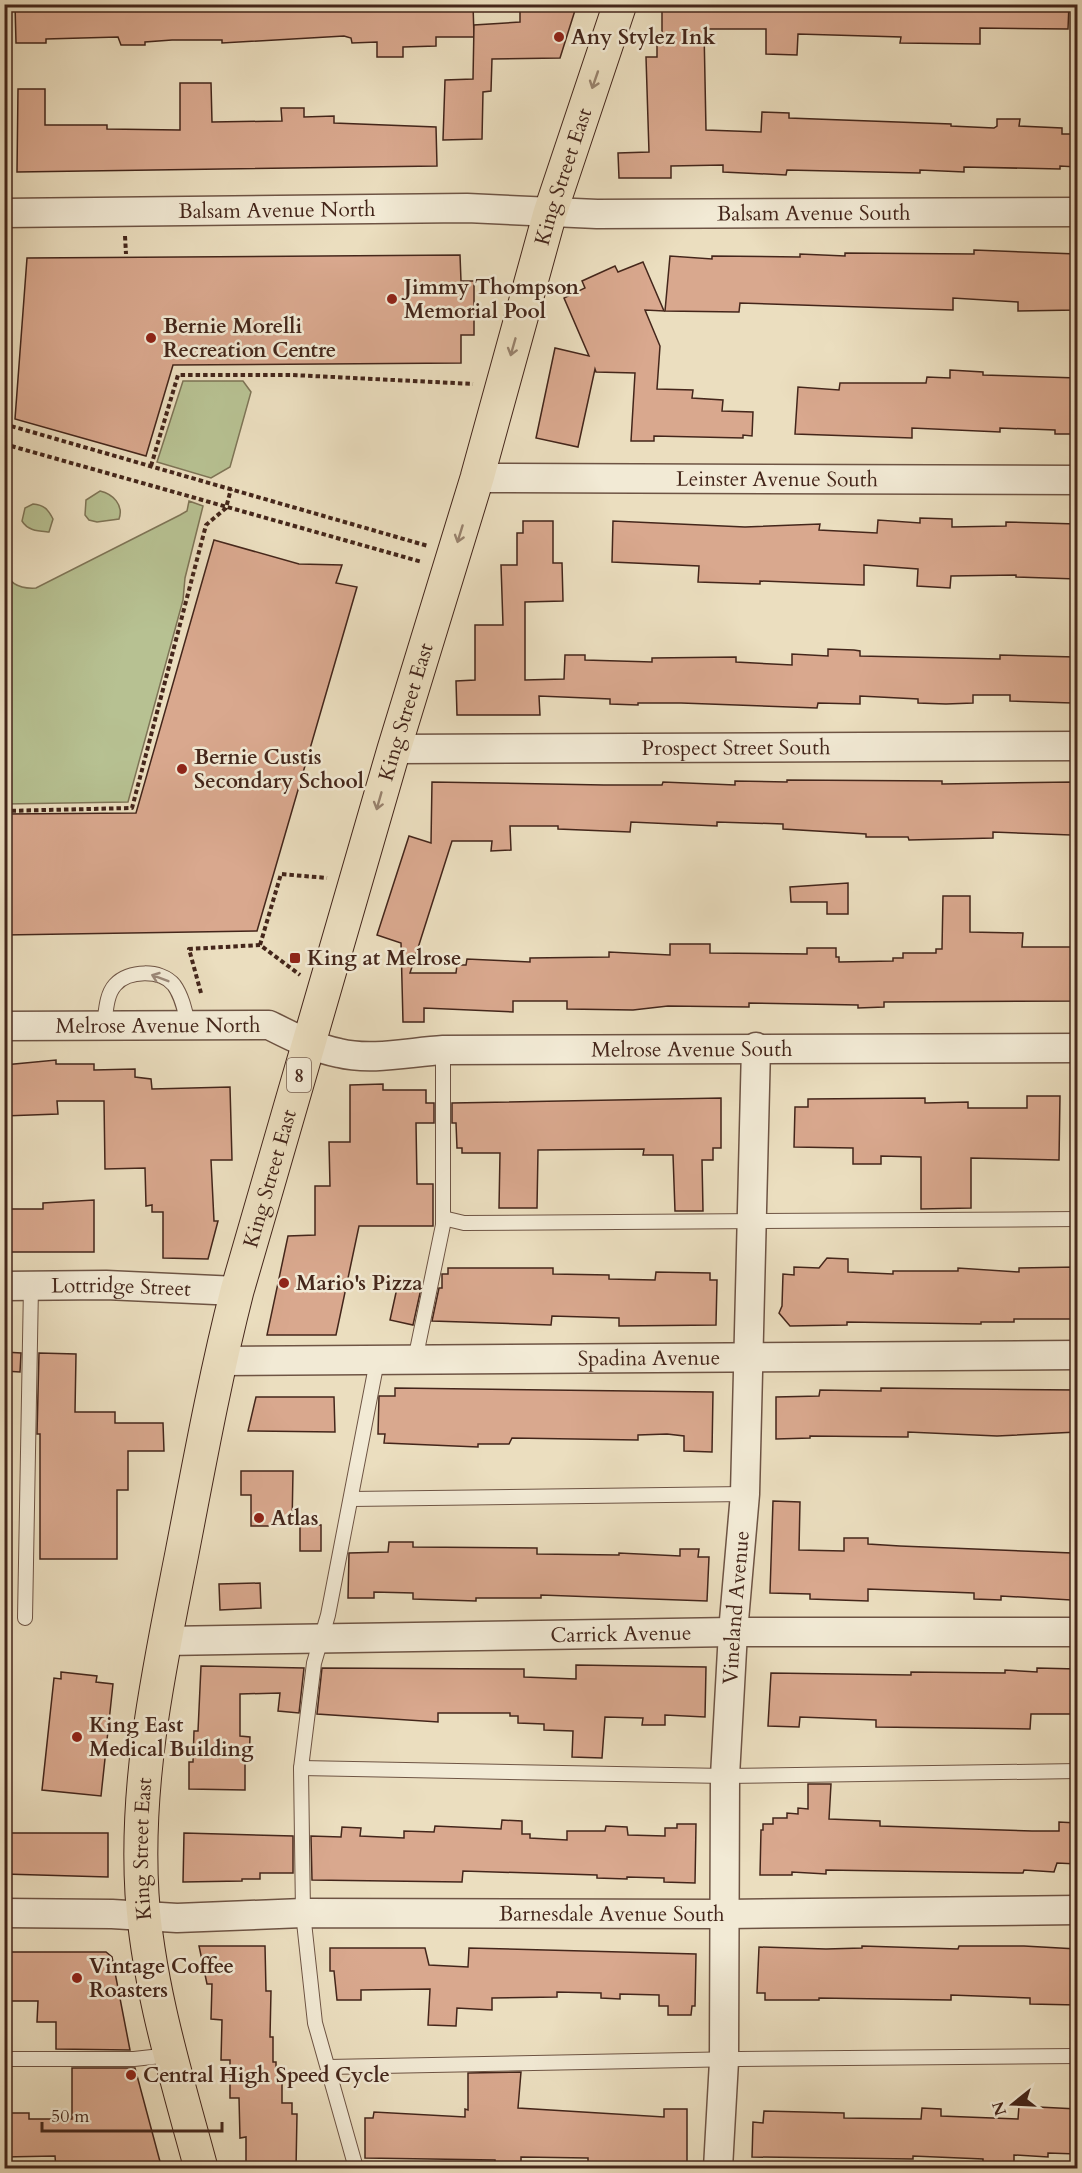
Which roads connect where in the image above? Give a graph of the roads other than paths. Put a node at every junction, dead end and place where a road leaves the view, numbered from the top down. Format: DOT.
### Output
graph roads {
  1 [pos="620,4"];
  2 [pos="1077,212"];
  3 [pos="4,213"];
  4 [pos="550,213"];
  5 [pos="477,477"];
  6 [pos="1077,480"];
  7 [pos="1077,746"];
  8 [pos="394,749"];
  9 [pos="188,1024"];
  10 [pos="104,1025"];
  11 [pos="4,1026"];
  12 [pos="308,1044"];
  13 [pos="756,1047"];
  14 [pos="1077,1048"];
  15 [pos="442,1050"];
  16 [pos="443,1218"];
  17 [pos="1077,1219"];
  18 [pos="750,1220"];
  19 [pos="18,1286"];
  20 [pos="237,1291"];
  21 [pos="1077,1355"];
  22 [pos="746,1357"];
  23 [pos="415,1360"];
  24 [pos="220,1361"];
  25 [pos="377,1361"];
  26 [pos="745,1494"];
  27 [pos="351,1499"];
  28 [pos="25,1618"];
  29 [pos="733,1632"];
  30 [pos="1077,1632"];
  31 [pos="320,1638"];
  32 [pos="165,1641"];
  33 [pos="301,1768"];
  34 [pos="1077,1771"];
  35 [pos="725,1776"];
  36 [pos="1077,1910"];
  37 [pos="4,1913"];
  38 [pos="303,1913"];
  39 [pos="725,1914"];
  40 [pos="144,1917"];
  41 [pos="170,2055"];
  42 [pos="1077,2056"];
  43 [pos="4,2059"];
  44 [pos="724,2061"];
  45 [pos="328,2067"];
  46 [pos="201,2169"];
  47 [pos="356,2169"];
  48 [pos="718,2169"];
  1 -- 4 [label="main road, King Street East / 8, one-way"];
  2 -- 4 [label="street, Balsam Avenue South"];
  3 -- 4 [label="street, Balsam Avenue North"];
  4 -- 5 [label="main road, King Street East / 8, one-way"];
  5 -- 6 [label="street, Leinster Avenue South"];
  5 -- 8 [label="main road, King Street East / 8, one-way"];
  7 -- 8 [label="street, Prospect Street South"];
  8 -- 12 [label="main road, King Street East / 8, one-way"];
  9 -- 10 [label="street, Melrose Avenue North"];
  9 -- 10 [label="lane, one-way"];
  9 -- 12 [label="street, Melrose Avenue North"];
  10 -- 11 [label="street, Melrose Avenue North"];
  12 -- 15 [label="street, Melrose Avenue South"];
  12 -- 20 [label="main road, King Street East / 8"];
  13 -- 14 [label="street, Melrose Avenue South"];
  13 -- 15 [label="street, Melrose Avenue South"];
  13 -- 18 [label="street, Vineland Avenue"];
  15 -- 16 [label="lane"];
  16 -- 18 [label="lane"];
  16 -- 23 [label="lane"];
  17 -- 18 [label="lane"];
  18 -- 22 [label="street, Vineland Avenue"];
  19 -- 20 [label="street, Lottridge Street"];
  19 -- 28 [label="lane"];
  20 -- 24 [label="main road, King Street East / 8"];
  21 -- 22 [label="street, Spadina Avenue"];
  22 -- 23 [label="street, Spadina Avenue"];
  22 -- 26 [label="street, Vineland Avenue"];
  23 -- 25 [label="street, Spadina Avenue"];
  24 -- 25 [label="street, Spadina Avenue"];
  24 -- 32 [label="main road, King Street East / 8"];
  25 -- 27 [label="lane"];
  26 -- 27 [label="lane"];
  26 -- 29 [label="street, Vineland Avenue"];
  27 -- 31 [label="lane"];
  29 -- 30 [label="street, Carrick Avenue"];
  29 -- 31 [label="street, Carrick Avenue"];
  29 -- 35 [label="street, Vineland Avenue"];
  31 -- 32 [label="street, Carrick Avenue"];
  31 -- 33 [label="lane"];
  32 -- 40 [label="main road, King Street East / 8"];
  33 -- 35 [label="lane"];
  33 -- 38 [label="lane"];
  34 -- 35 [label="lane"];
  35 -- 39 [label="street, Vineland Avenue"];
  36 -- 39 [label="street, Barnesdale Avenue South"];
  37 -- 40 [label="street, Barnesdale Avenue South"];
  38 -- 39 [label="street, Barnesdale Avenue South"];
  38 -- 40 [label="street, Barnesdale Avenue South"];
  38 -- 45 [label="lane"];
  39 -- 44 [label="street, Vineland Avenue"];
  40 -- 41 [label="main road, King Street East / 8"];
  41 -- 43 [label="lane"];
  41 -- 46 [label="main road, King Street East / 8"];
  42 -- 44 [label="lane"];
  44 -- 45 [label="lane"];
  44 -- 48 [label="street, Vineland Avenue"];
  45 -- 47 [label="lane"];
}
